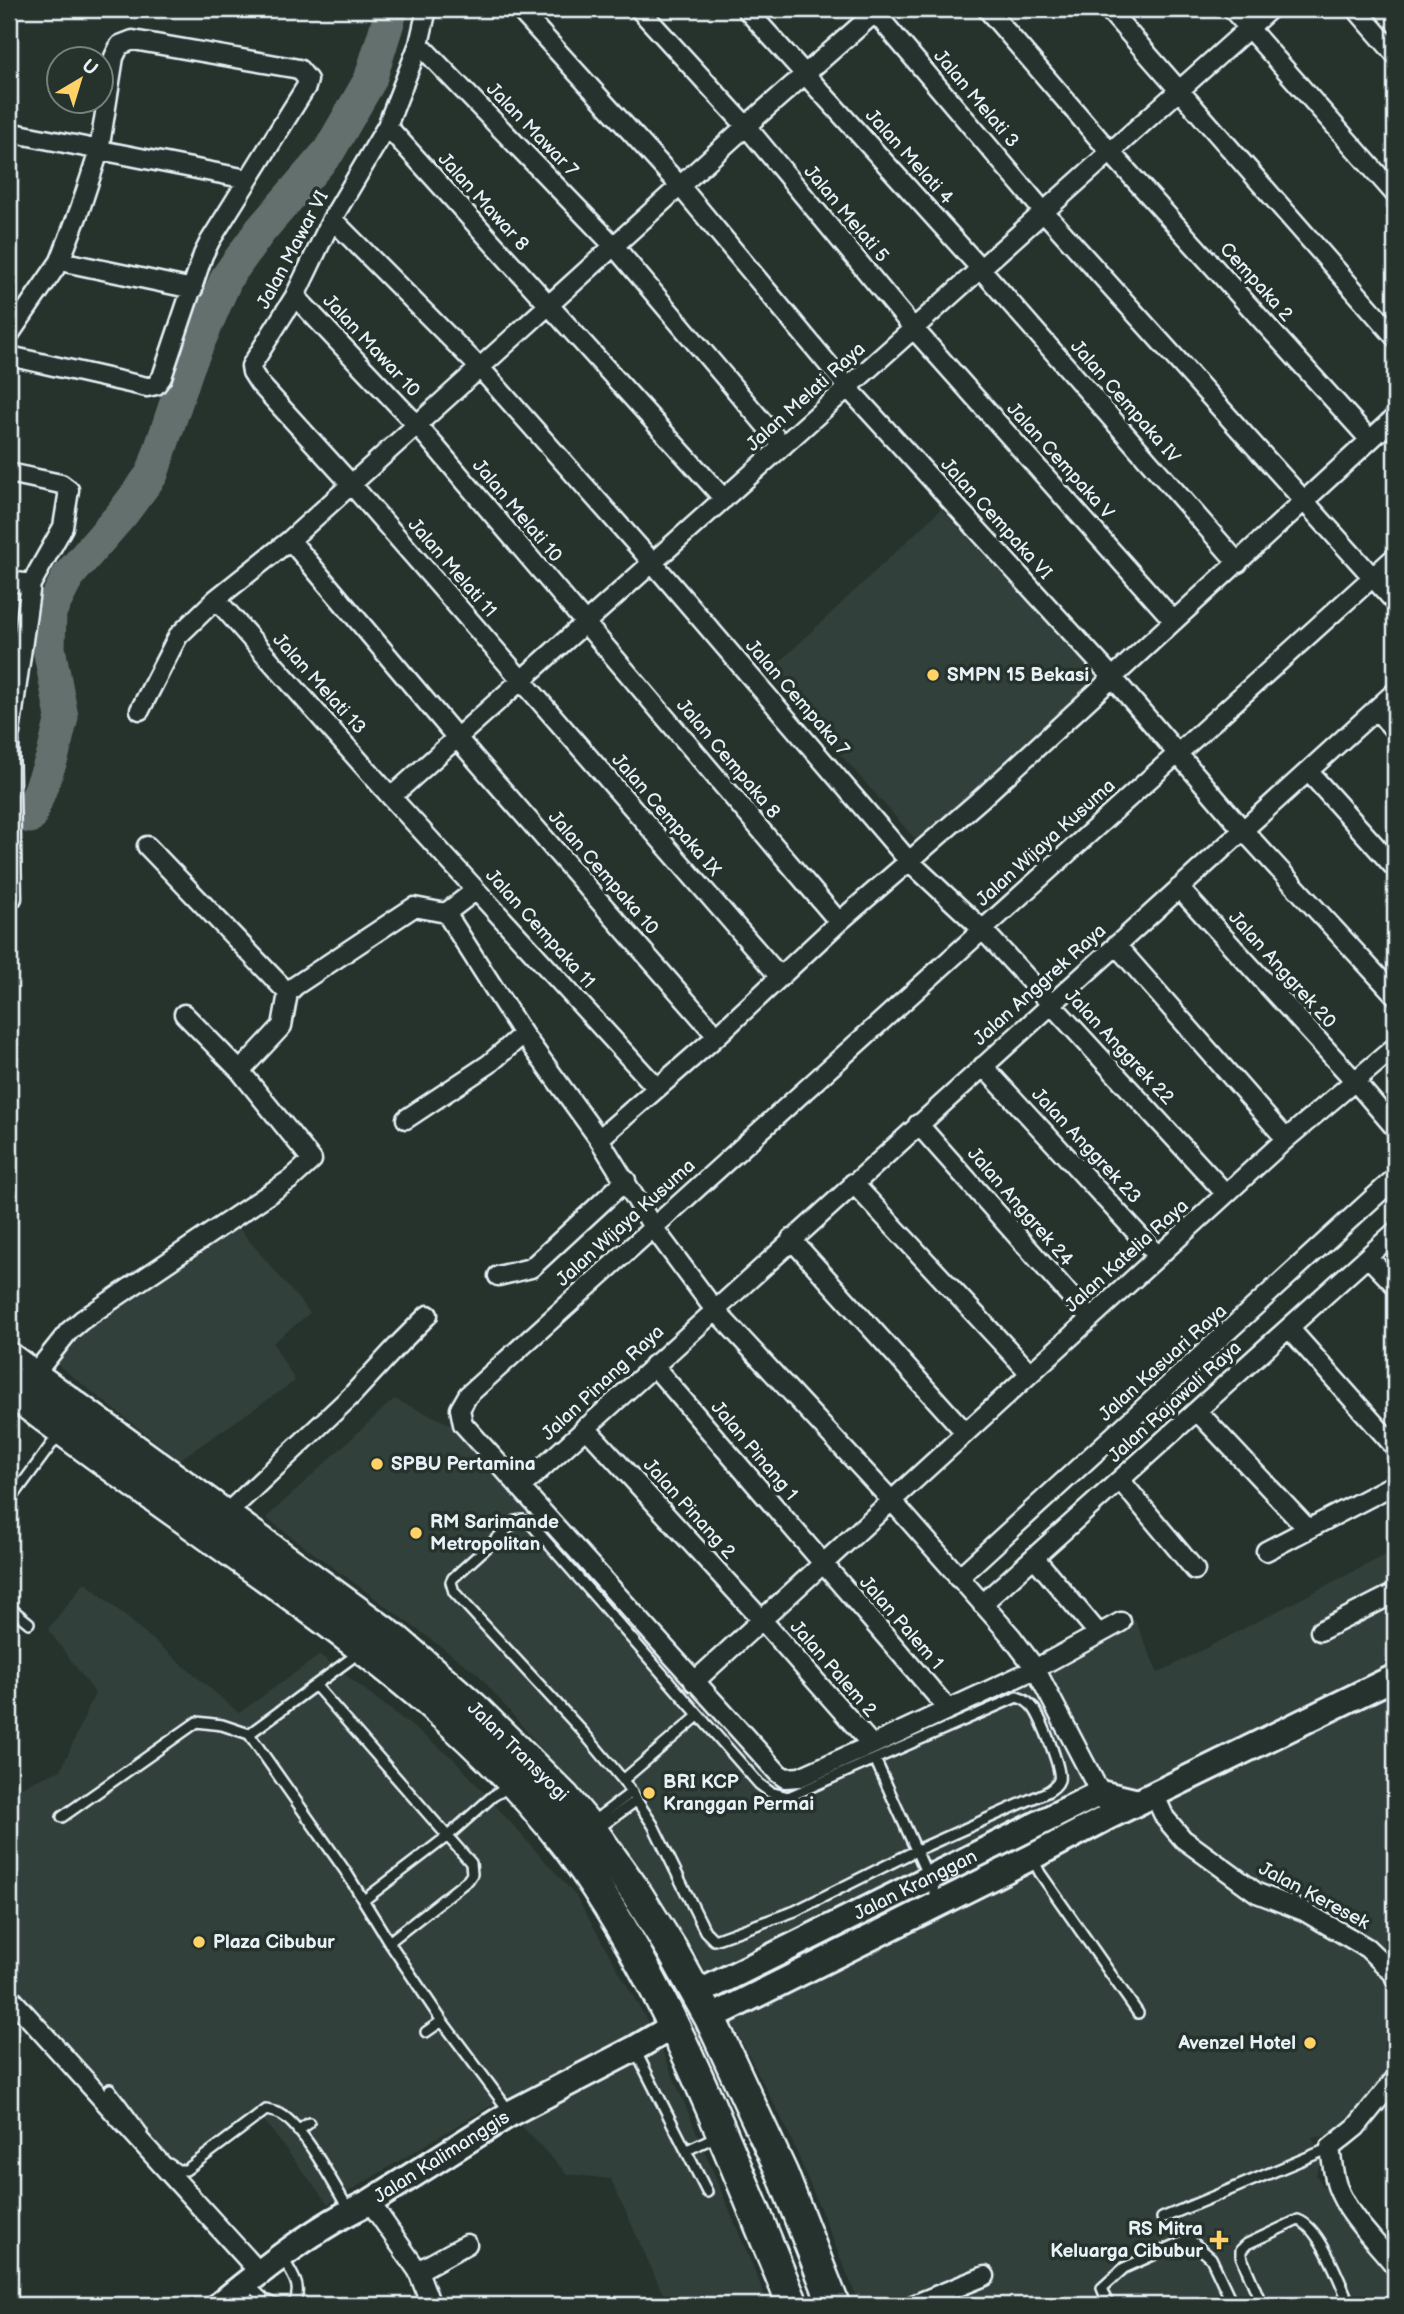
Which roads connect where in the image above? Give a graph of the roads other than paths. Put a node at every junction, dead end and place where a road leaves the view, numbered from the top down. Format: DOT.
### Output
graph roads {
  1 [pos="427,9"];
  2 [pos="519,9"];
  3 [pos="639,9"];
  4 [pos="746,9"];
  5 [pos="987,9"];
  6 [pos="1108,9"];
  7 [pos="1232,9"];
  8 [pos="1270,9"];
  9 [pos="1356,9"];
  10 [pos="875,10"];
  11 [pos="1249,28"];
  12 [pos="419,44"];
  13 [pos="1395,54"];
  14 [pos="806,74"];
  15 [pos="1180,90"];
  16 [pos="387,126"];
  17 [pos="746,126"];
  18 [pos="9,132"];
  19 [pos="99,150"];
  20 [pos="1110,152"];
  21 [pos="247,179"];
  22 [pos="680,186"];
  23 [pos="1395,194"];
  24 [pos="1044,212"];
  25 [pos="332,219"];
  26 [pos="614,246"];
  27 [pos="60,261"];
  28 [pos="981,269"];
  29 [pos="193,289"];
  30 [pos="295,296"];
  31 [pos="548,306"];
  32 [pos="914,328"];
  33 [pos="9,335"];
  34 [pos="1395,337"];
  35 [pos="9,353"];
  36 [pos="480,368"];
  37 [pos="848,388"];
  38 [pos="1395,417"];
  39 [pos="417,425"];
  40 [pos="1370,440"];
  41 [pos="783,446"];
  42 [pos="9,473"];
  43 [pos="351,484"];
  44 [pos="724,499"];
  45 [pos="1305,501"];
  46 [pos="290,540"];
  47 [pos="1395,557"];
  48 [pos="653,563"];
  49 [pos="1238,563"];
  50 [pos="1373,576"];
  51 [pos="9,581"];
  52 [pos="31,584"];
  53 [pos="216,599"];
  54 [pos="1395,602"];
  55 [pos="1174,621"];
  56 [pos="585,624"];
  57 [pos="1113,678"];
  58 [pos="522,680"];
  59 [pos="1395,692"];
  60 [pos="1376,709"];
  61 [pos="140,710"];
  62 [pos="1395,731"];
  63 [pos="9,733"];
  64 [pos="457,738"];
  65 [pos="1177,753"];
  66 [pos="1308,771"];
  67 [pos="391,797"];
  68 [pos="1243,830"];
  69 [pos="148,846"];
  70 [pos="908,860"];
  71 [pos="1395,867"];
  72 [pos="1179,888"];
  73 [pos="476,890"];
  74 [pos="9,901"];
  75 [pos="446,913"];
  76 [pos="839,922"];
  77 [pos="982,929"];
  78 [pos="1116,945"];
  79 [pos="779,976"];
  80 [pos="288,993"];
  81 [pos="1395,995"];
  82 [pos="1051,1004"];
  83 [pos="184,1014"];
  84 [pos="523,1034"];
  85 [pos="717,1036"];
  86 [pos="1395,1047"];
  87 [pos="983,1066"];
  88 [pos="240,1071"];
  89 [pos="1354,1080"];
  90 [pos="657,1088"];
  91 [pos="406,1119"];
  92 [pos="918,1124"];
  93 [pos="1395,1128"];
  94 [pos="598,1139"];
  95 [pos="1286,1139"];
  96 [pos="1395,1178"];
  97 [pos="626,1180"];
  98 [pos="853,1183"];
  99 [pos="1226,1194"];
  100 [pos="653,1227"];
  101 [pos="1395,1233"];
  102 [pos="791,1240"];
  103 [pos="1158,1256"];
  104 [pos="1367,1257"];
  105 [pos="498,1276"];
  106 [pos="1395,1285"];
  107 [pos="714,1309"];
  108 [pos="428,1315"];
  109 [pos="1090,1318"];
  110 [pos="1289,1328"];
  111 [pos="9,1358"];
  112 [pos="653,1365"];
  113 [pos="1030,1373"];
  114 [pos="21,1383"];
  115 [pos="1197,1410"];
  116 [pos="585,1427"];
  117 [pos="62,1430"];
  118 [pos="965,1433"];
  119 [pos="1395,1447"];
  120 [pos="1120,1480"];
  121 [pos="1395,1484"];
  122 [pos="520,1488"];
  123 [pos="892,1501"];
  124 [pos="9,1502"];
  125 [pos="225,1515"];
  126 [pos="1308,1529"];
  127 [pos="1266,1551"];
  128 [pos="1034,1557"];
  129 [pos="823,1565"];
  130 [pos="1195,1570"];
  131 [pos="958,1578"];
  132 [pos="1395,1593"];
  133 [pos="982,1604"];
  134 [pos="9,1607"];
  135 [pos="762,1620"];
  136 [pos="1121,1622"];
  137 [pos="29,1623"];
  138 [pos="1321,1631"];
  139 [pos="1098,1633"];
  140 [pos="366,1649"];
  141 [pos="1035,1668"];
  142 [pos="1395,1677"];
  143 [pos="694,1682"];
  144 [pos="315,1685"];
  145 [pos="948,1709"];
  146 [pos="698,1716"];
  147 [pos="249,1734"];
  148 [pos="873,1752"];
  149 [pos="623,1780"];
  150 [pos="515,1784"];
  151 [pos="634,1796"];
  152 [pos="1146,1798"];
  153 [pos="1106,1804"];
  154 [pos="62,1817"];
  155 [pos="590,1828"];
  156 [pos="449,1835"];
  157 [pos="915,1851"];
  158 [pos="1032,1857"];
  159 [pos="927,1878"];
  160 [pos="365,1900"];
  161 [pos="940,1903"];
  162 [pos="389,1942"];
  163 [pos="733,1974"];
  164 [pos="1395,1978"];
  165 [pos="9,1996"];
  166 [pos="745,2000"];
  167 [pos="703,2006"];
  168 [pos="1138,2013"];
  169 [pos="442,2021"];
  170 [pos="675,2025"];
  171 [pos="426,2032"];
  172 [pos="634,2049"];
  173 [pos="1395,2079"];
  174 [pos="110,2089"];
  175 [pos="511,2113"];
  176 [pos="309,2123"];
  177 [pos="298,2132"];
  178 [pos="721,2134"];
  179 [pos="1330,2148"];
  180 [pos="687,2150"];
  181 [pos="707,2192"];
  182 [pos="360,2206"];
  183 [pos="1162,2218"];
  184 [pos="467,2244"];
  185 [pos="282,2257"];
  186 [pos="1395,2266"];
  187 [pos="418,2271"];
  188 [pos="985,2276"];
  189 [pos="252,2278"];
  190 [pos="219,2305"];
  191 [pos="277,2305"];
  192 [pos="290,2305"];
  193 [pos="431,2305"];
  194 [pos="793,2305"];
  195 [pos="834,2305"];
  196 [pos="913,2305"];
  197 [pos="1109,2305"];
  198 [pos="1233,2305"];
  199 [pos="1262,2305"];
  200 [pos="1350,2305"];
  1 -- 12 [label="street, Jalan Mawar VI"];
  2 -- 22 [label="street"];
  3 -- 17 [label="street, Jalan Melati 5"];
  4 -- 14 [label="street, Jalan Melati 4"];
  5 -- 20 [label="street, Cempaka 2"];
  6 -- 15 [label="street"];
  7 -- 11 [label="street"];
  8 -- 11 [label="street, Jalan Melati Raya"];
  9 -- 13 [label="street"];
  10 -- 14 [label="street"];
  10 -- 24 [label="street, Jalan Melati 3"];
  11 -- 15 [label="street, Jalan Melati Raya"];
  11 -- 23 [label="street"];
  12 -- 16 [label="street, Jalan Mawar VI"];
  12 -- 26 [label="street, Jalan Mawar 7"];
  14 -- 17 [label="street"];
  14 -- 28 [label="street, Jalan Melati 4"];
  15 -- 20 [label="street, Jalan Melati Raya"];
  15 -- 34 [label="street"];
  16 -- 25 [label="street, Jalan Mawar VI"];
  16 -- 31 [label="street, Jalan Mawar 8"];
  17 -- 22 [label="street"];
  17 -- 32 [label="street, Jalan Melati 5"];
  18 -- 19 [label="street"];
  19 -- 21 [label="street"];
  19 -- 21 [label="street"];
  19 -- 27 [label="street"];
  20 -- 24 [label="street, Jalan Melati Raya"];
  20 -- 40 [label="street, Cempaka 2"];
  21 -- 29 [label="street"];
  22 -- 26 [label="street"];
  22 -- 37 [label="street, Jalan Cempaka VI"];
  24 -- 28 [label="street, Jalan Melati Raya"];
  24 -- 45 [label="street, Jalan Melati 3"];
  25 -- 30 [label="street, Jalan Mawar VI"];
  25 -- 36 [label="street, Jalan Cempaka 7"];
  26 -- 31 [label="street"];
  26 -- 41 [label="street, Jalan Mawar 7"];
  27 -- 29 [label="street"];
  27 -- 33 [label="street"];
  28 -- 32 [label="street, Jalan Melati Raya"];
  28 -- 49 [label="street, Jalan Cempaka IV"];
  29 -- 35 [label="street"];
  30 -- 39 [label="street, Jalan Mawar 10"];
  30 -- 43 [label="street, Jalan Mawar VI"];
  31 -- 36 [label="street"];
  31 -- 44 [label="street, Jalan Mawar 8"];
  32 -- 37 [label="street, Jalan Melati Raya"];
  32 -- 55 [label="street, Jalan Cempaka V"];
  36 -- 39 [label="street"];
  36 -- 48 [label="street, Jalan Cempaka 7"];
  37 -- 41 [label="street, Jalan Melati Raya"];
  37 -- 57 [label="street, Jalan Cempaka VI"];
  38 -- 40 [label="street"];
  39 -- 43 [label="street"];
  39 -- 56 [label="street, Jalan Melati 10"];
  40 -- 45 [label="street"];
  41 -- 44 [label="street, Jalan Melati Raya"];
  42 -- 52 [label="street"];
  43 -- 46 [label="street"];
  43 -- 58 [label="street, Jalan Melati 11"];
  44 -- 48 [label="street, Jalan Melati Raya"];
  45 -- 49 [label="street"];
  45 -- 50 [label="street, Jalan Melati 3"];
  46 -- 53 [label="street"];
  46 -- 64 [label="street, Jalan Cempaka 10"];
  47 -- 50 [label="street, Jalan Wijaya Kusuma"];
  48 -- 56 [label="street, Jalan Melati Raya"];
  48 -- 70 [label="street, Jalan Cempaka 7"];
  49 -- 55 [label="street"];
  50 -- 54 [label="street, Jalan Melati 3"];
  50 -- 65 [label="street, Jalan Wijaya Kusuma"];
  51 -- 52 [label="street"];
  52 -- 63 [label="street"];
  53 -- 61 [label="street"];
  53 -- 67 [label="street, Jalan Melati 13"];
  55 -- 57 [label="street"];
  56 -- 58 [label="street, Jalan Melati Raya"];
  56 -- 76 [label="street, Jalan Cempaka 8"];
  57 -- 65 [label="street, Jalan Cempaka VI"];
  57 -- 70 [label="street"];
  58 -- 64 [label="street, Jalan Melati Raya"];
  58 -- 79 [label="street, Jalan Cempaka IX"];
  59 -- 60 [label="street, Jalan Anggrek Raya"];
  60 -- 62 [label="street"];
  60 -- 66 [label="street, Jalan Anggrek Raya"];
  63 -- 74 [label="street"];
  64 -- 67 [label="street, Jalan Melati Raya"];
  64 -- 85 [label="street, Jalan Cempaka 10"];
  65 -- 68 [label="street, Jalan Cempaka VI"];
  65 -- 77 [label="street, Jalan Wijaya Kusuma"];
  66 -- 68 [label="street, Jalan Anggrek Raya"];
  66 -- 71 [label="street"];
  67 -- 73 [label="street, Jalan Cempaka 11"];
  68 -- 72 [label="street, Jalan Anggrek Raya"];
  68 -- 81 [label="street, Jalan Cempaka VI"];
  69 -- 80 [label="street"];
  70 -- 76 [label="street"];
  70 -- 77 [label="street, Jalan Cempaka 7"];
  72 -- 78 [label="street, Jalan Anggrek Raya"];
  72 -- 89 [label="street, Jalan Anggrek 20"];
  73 -- 75 [label="street"];
  73 -- 90 [label="street, Jalan Cempaka 11"];
  75 -- 80 [label="street"];
  75 -- 84 [label="street"];
  76 -- 79 [label="street"];
  77 -- 82 [label="street, Jalan Anggrek 22"];
  77 -- 100 [label="street, Jalan Wijaya Kusuma"];
  78 -- 82 [label="street, Jalan Anggrek Raya"];
  78 -- 95 [label="street"];
  79 -- 85 [label="street"];
  80 -- 88 [label="street"];
  82 -- 87 [label="street, Jalan Anggrek Raya"];
  82 -- 99 [label="street, Jalan Anggrek 22"];
  83 -- 88 [label="street"];
  84 -- 91 [label="street"];
  84 -- 94 [label="street"];
  85 -- 90 [label="street"];
  86 -- 89 [label="street, Jalan Katelia Raya"];
  87 -- 92 [label="street, Jalan Anggrek Raya"];
  87 -- 103 [label="street, Jalan Anggrek 23"];
  88 -- 114 [label="street"];
  89 -- 93 [label="street, Jalan Anggrek 20"];
  89 -- 95 [label="street, Jalan Katelia Raya"];
  90 -- 94 [label="street"];
  92 -- 98 [label="street, Jalan Anggrek Raya"];
  92 -- 109 [label="street, Jalan Anggrek 24"];
  94 -- 97 [label="street"];
  95 -- 99 [label="street, Jalan Katelia Raya"];
  96 -- 131 [label="street, Jalan Kasuari Raya"];
  97 -- 100 [label="street"];
  97 -- 105 [label="street"];
  98 -- 102 [label="street, Jalan Anggrek Raya"];
  98 -- 113 [label="street"];
  99 -- 103 [label="street, Jalan Katelia Raya"];
  100 -- 107 [label="street"];
  100 -- 122 [label="street, Jalan Wijaya Kusuma"];
  101 -- 104 [label="street, Jalan Rajawali Raya"];
  102 -- 107 [label="street, Jalan Anggrek Raya"];
  102 -- 118 [label="street"];
  103 -- 109 [label="street, Jalan Katelia Raya"];
  104 -- 106 [label="street"];
  104 -- 110 [label="street, Jalan Rajawali Raya"];
  107 -- 112 [label="street, Jalan Pinang Raya"];
  107 -- 123 [label="street"];
  108 -- 125 [label="street"];
  109 -- 113 [label="street, Jalan Katelia Raya"];
  110 -- 115 [label="street, Jalan Rajawali Raya"];
  110 -- 119 [label="street"];
  111 -- 114 [label="highway, Jalan Transyogi"];
  112 -- 116 [label="street, Jalan Pinang Raya"];
  112 -- 129 [label="street, Jalan Pinang 1"];
  113 -- 118 [label="street, Jalan Katelia Raya"];
  114 -- 117 [label="highway, Jalan Transyogi"];
  114 -- 125 [label="highway, Jalan Transyogi"];
  115 -- 120 [label="street, Jalan Rajawali Raya"];
  115 -- 126 [label="street"];
  116 -- 122 [label="street, Jalan Pinang Raya"];
  116 -- 135 [label="street, Jalan Pinang 2"];
  117 -- 124 [label="lane"];
  117 -- 140 [label="highway, Jalan Transyogi"];
  118 -- 123 [label="street, Jalan Katelia Raya"];
  120 -- 128 [label="street, Jalan Rajawali Raya"];
  120 -- 130 [label="street"];
  121 -- 126 [label="street"];
  122 -- 143 [label="street, Jalan Wijaya Kusuma"];
  123 -- 129 [label="street, Jalan Katelia Raya"];
  123 -- 131 [label="street"];
  125 -- 155 [label="highway, Jalan Transyogi"];
  126 -- 127 [label="street"];
  128 -- 133 [label="street, Jalan Rajawali Raya"];
  128 -- 139 [label="street"];
  129 -- 135 [label="street, Jalan Katelia Raya"];
  129 -- 145 [label="street, Jalan Palem 1"];
  131 -- 133 [label="street"];
  132 -- 138 [label="street"];
  133 -- 141 [label="street"];
  134 -- 137 [label="lane"];
  135 -- 143 [label="street, Jalan Katelia Raya"];
  135 -- 148 [label="street, Jalan Palem 2"];
  136 -- 139 [label="street, Jalan Wijaya Kusuma"];
  139 -- 141 [label="street, Jalan Wijaya Kusuma"];
  140 -- 144 [label="lane"];
  140 -- 150 [label="highway, Jalan Transyogi"];
  141 -- 145 [label="street, Jalan Wijaya Kusuma"];
  141 -- 153 [label="street"];
  142 -- 152 [label="main road, Jalan Kranggan"];
  143 -- 148 [label="street, Jalan Wijaya Kusuma"];
  144 -- 147 [label="lane"];
  144 -- 156 [label="lane"];
  145 -- 148 [label="street, Jalan Wijaya Kusuma"];
  146 -- 148 [label="lane"];
  146 -- 149 [label="lane"];
  146 -- 149 [label="lane"];
  147 -- 154 [label="lane"];
  147 -- 160 [label="lane"];
  148 -- 157 [label="lane"];
  148 -- 157 [label="lane"];
  149 -- 151 [label="lane"];
  150 -- 156 [label="lane"];
  150 -- 170 [label="highway, Jalan Transyogi"];
  151 -- 155 [label="lane"];
  151 -- 157 [label="lane"];
  152 -- 153 [label="main road, Jalan Kranggan"];
  152 -- 164 [label="street, Jalan Keresek"];
  153 -- 158 [label="main road, Jalan Kranggan"];
  153 -- 159 [label="main road, Jalan Kranggan"];
  155 -- 167 [label="highway, Jalan Transyogi"];
  156 -- 160 [label="lane"];
  156 -- 162 [label="lane"];
  157 -- 159 [label="lane"];
  158 -- 161 [label="main road, Jalan Kranggan"];
  158 -- 168 [label="lane"];
  159 -- 161 [label="lane"];
  159 -- 163 [label="main road, Jalan Kranggan"];
  160 -- 162 [label="lane"];
  161 -- 166 [label="main road, Jalan Kranggan"];
  162 -- 169 [label="lane"];
  163 -- 166 [label="main road"];
  163 -- 167 [label="main road, Jalan Kranggan"];
  165 -- 189 [label="street"];
  166 -- 167 [label="main road, Jalan Kranggan"];
  167 -- 195 [label="highway, Jalan Transyogi"];
  169 -- 171 [label="lane"];
  169 -- 175 [label="lane"];
  170 -- 172 [label="main road, Jalan Kalimanggis"];
  170 -- 178 [label="highway, Jalan Transyogi"];
  172 -- 175 [label="main road, Jalan Kalimanggis"];
  172 -- 180 [label="lane"];
  173 -- 179 [label="street"];
  174 -- 177 [label="lane"];
  175 -- 182 [label="main road, Jalan Kalimanggis"];
  176 -- 177 [label="lane"];
  177 -- 182 [label="lane"];
  178 -- 180 [label="lane"];
  178 -- 194 [label="highway, Jalan Transyogi"];
  179 -- 183 [label="lane"];
  179 -- 186 [label="street"];
  180 -- 181 [label="lane"];
  182 -- 185 [label="main road, Jalan Kalimanggis"];
  182 -- 187 [label="street"];
  184 -- 187 [label="street"];
  185 -- 189 [label="main road, Jalan Kalimanggis"];
  185 -- 192 [label="lane"];
  187 -- 193 [label="street"];
  188 -- 196 [label="street"];
  189 -- 190 [label="main road, Jalan Kalimanggis"];
  189 -- 191 [label="lane"];
  197 -- 198 [label="lane"];
  199 -- 200 [label="lane"];
}
